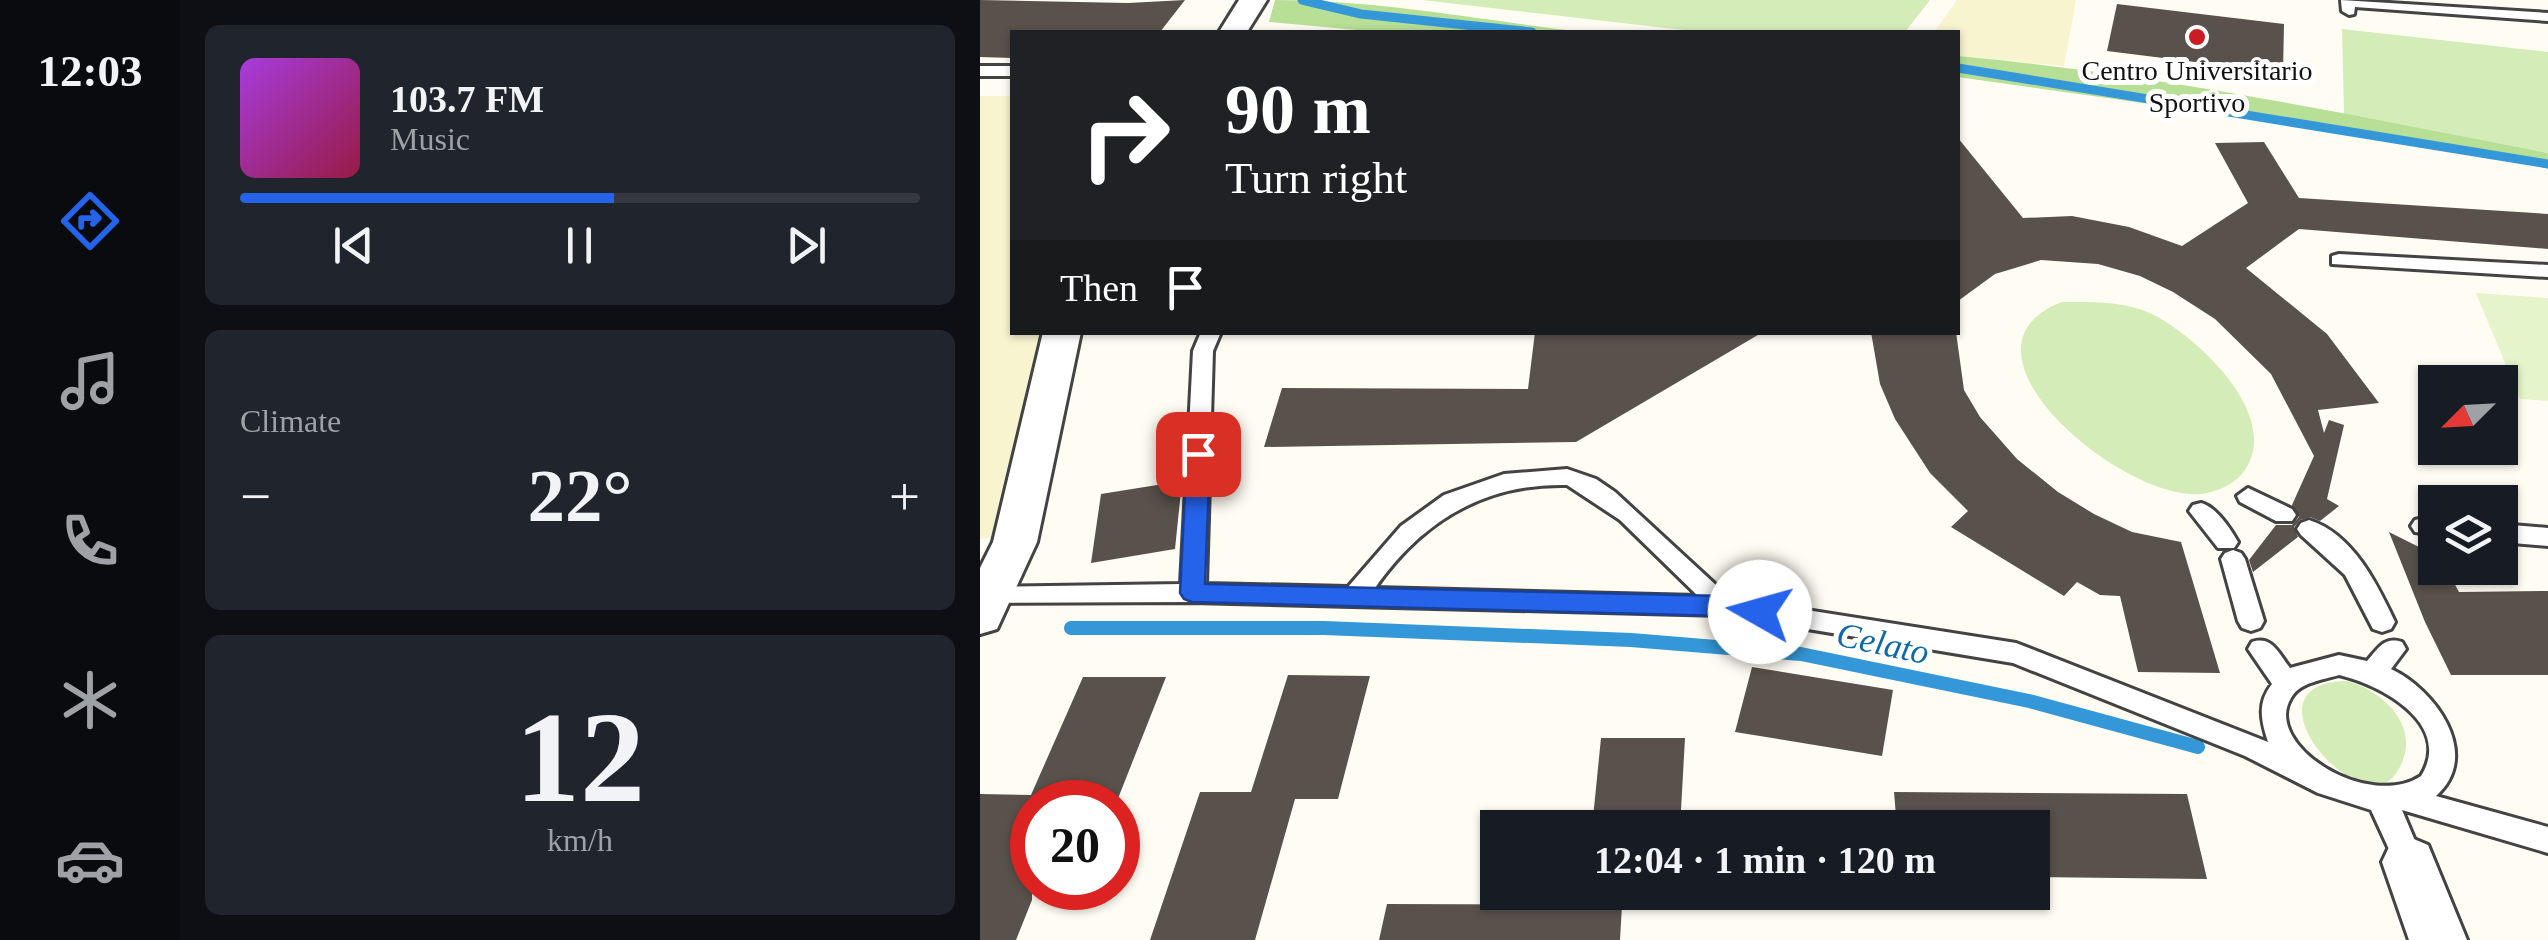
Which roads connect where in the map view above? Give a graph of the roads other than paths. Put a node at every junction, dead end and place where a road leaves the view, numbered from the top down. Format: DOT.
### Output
graph roads {
  1 [pos="1252,0"];
  2 [pos="2349,11"];
  3 [pos="2548,17"];
  4 [pos="1234,30"];
  5 [pos="980,71"];
  6 [pos="1010,72"];
  7 [pos="2338,260"];
  8 [pos="2548,271"];
  9 [pos="1061,335"];
  10 [pos="1210,335"];
  11 [pos="2248,496"];
  12 [pos="2201,511"];
  13 [pos="2284,515"];
  14 [pos="2309,529"];
  15 [pos="2518,534"];
  16 [pos="2548,537"];
  17 [pos="1192,593"];
  18 [pos="1355,597"];
  19 [pos="986,606"];
  20 [pos="1724,606"];
  21 [pos="2252,622"];
  22 [pos="2382,622"];
  23 [pos="2260,649"];
  24 [pos="2393,649"];
  25 [pos="2373,672"];
  26 [pos="2286,682"];
  27 [pos="2313,778"];
  28 [pos="2393,800"];
  29 [pos="2548,840"];
  30 [pos="2409,862"];
  31 [pos="2438,940"];
  1 -- 4 [label="street"];
  2 -- 3 [label="lane"];
  5 -- 6 [label="lane"];
  7 -- 8 [label="lane"];
  9 -- 19 [label="street"];
  10 -- 17 [label="lane"];
  11 -- 13 [label="lane"];
  12 -- 21 [label="lane"];
  14 -- 22 [label="lane"];
  15 -- 16 [label="lane"];
  17 -- 18 [label="lane"];
  17 -- 19 [label="lane"];
  18 -- 20 [label="lane"];
  18 -- 20 [label="lane"];
  20 -- 27 [label="lane"];
  23 -- 26 [label="lane"];
  24 -- 25 [label="lane"];
  25 -- 26 [label="lane"];
  25 -- 28 [label="lane"];
  26 -- 27 [label="lane"];
  27 -- 28 [label="lane"];
  28 -- 29 [label="lane"];
  28 -- 30 [label="lane"];
  30 -- 31 [label="street"];
}
